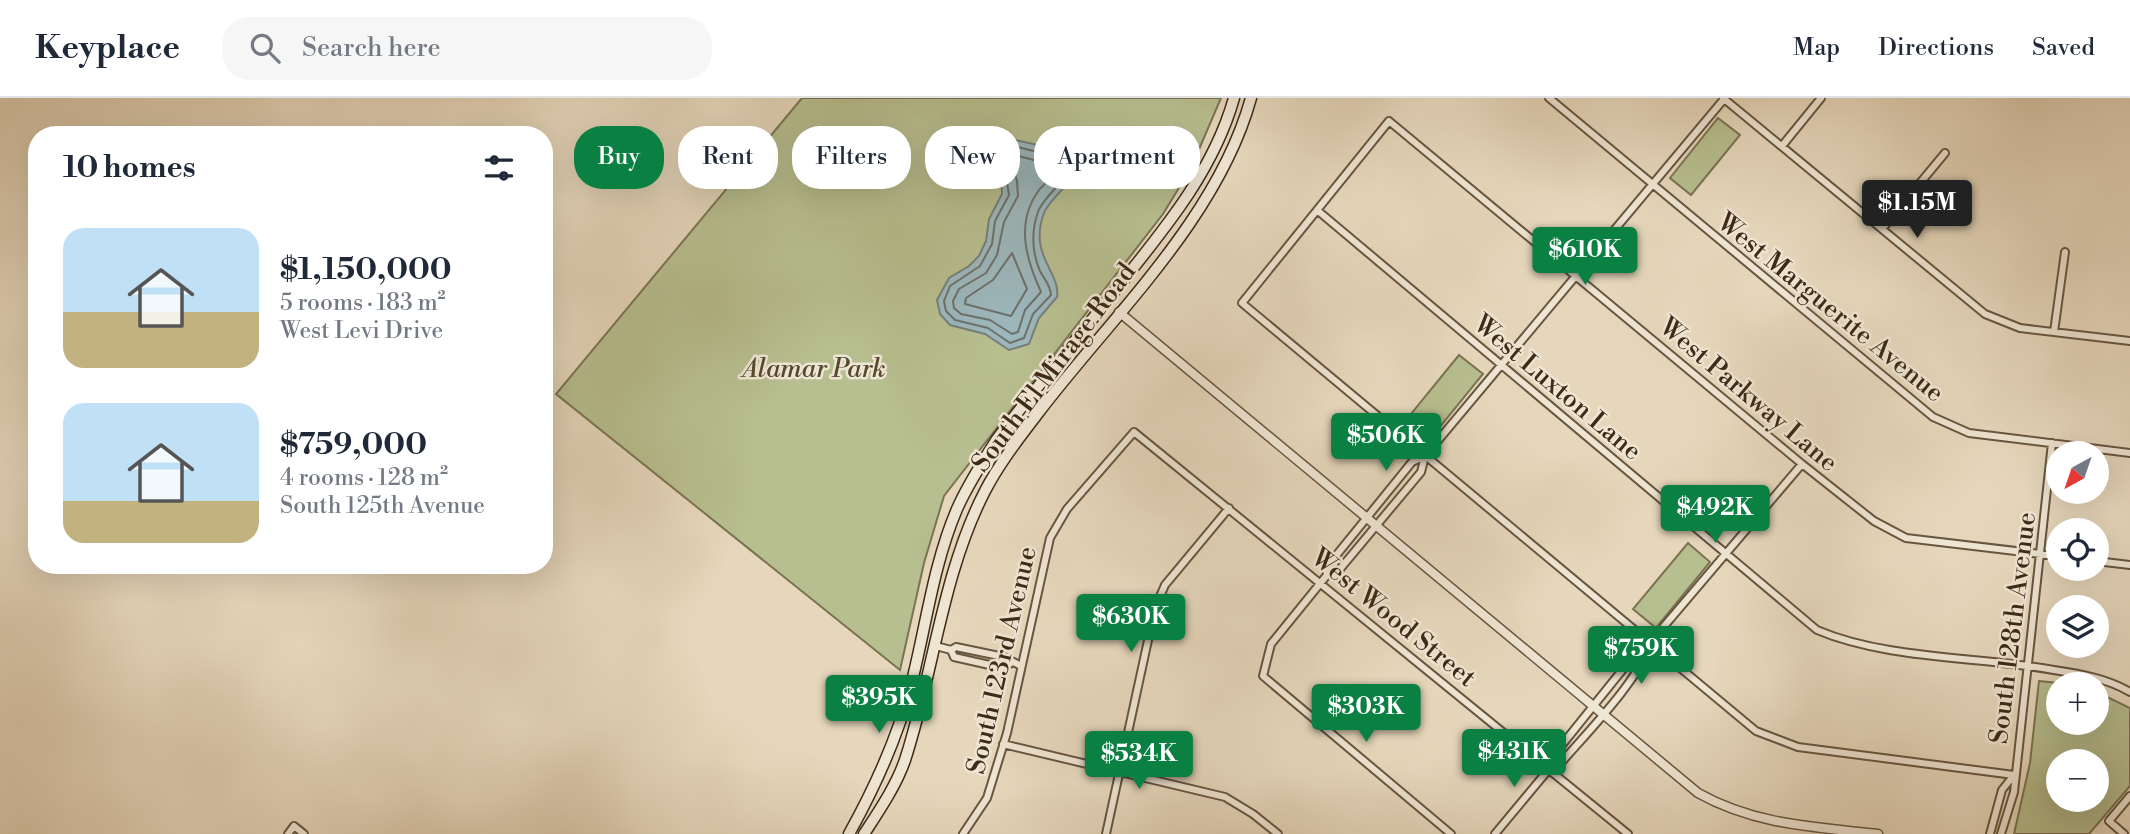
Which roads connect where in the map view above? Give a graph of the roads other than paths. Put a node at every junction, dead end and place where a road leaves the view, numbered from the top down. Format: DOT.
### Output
graph roads {
  1 [pos="1234,98"];
  2 [pos="1251,98"];
  3 [pos="1549,98"];
  4 [pos="1723,98"];
  5 [pos="1821,98"];
  6 [pos="1782,146"];
  7 [pos="1945,153"];
  8 [pos="1652,184"];
  9 [pos="1317,210"];
  10 [pos="1882,229"];
  11 [pos="2065,253"];
  12 [pos="1577,276"];
  13 [pos="1119,312"];
  14 [pos="2054,332"];
  15 [pos="2130,341"];
  16 [pos="1502,363"];
  17 [pos="1134,432"];
  18 [pos="2046,442"];
  19 [pos="2109,450"];
  20 [pos="2130,453"];
  21 [pos="1425,456"];
  22 [pos="1802,464"];
  23 [pos="2046,503"];
  24 [pos="1229,508"];
  25 [pos="1367,516"];
  26 [pos="1376,524"];
  27 [pos="2041,553"];
  28 [pos="1724,554"];
  29 [pos="2046,554"];
  30 [pos="2109,563"];
  31 [pos="2130,565"];
  32 [pos="1327,575"];
  33 [pos="1321,582"];
  34 [pos="1649,644"];
  35 [pos="936,646"];
  36 [pos="951,650"];
  37 [pos="1012,663"];
  38 [pos="1021,666"];
  39 [pos="2029,666"];
  40 [pos="2130,692"];
  41 [pos="1593,708"];
  42 [pos="1602,714"];
  43 [pos="1003,744"];
  44 [pos="1555,762"];
  45 [pos="1549,769"];
  46 [pos="1119,772"];
  47 [pos="2014,775"];
  48 [pos="2130,796"];
  49 [pos="288,834"];
  50 [pos="304,834"];
  51 [pos="849,834"];
  52 [pos="864,834"];
  53 [pos="962,834"];
  54 [pos="1106,834"];
  55 [pos="1278,834"];
  56 [pos="1451,834"];
  57 [pos="1495,834"];
  58 [pos="1628,834"];
  59 [pos="1878,834"];
  60 [pos="1990,834"];
  61 [pos="2001,834"];
  62 [pos="2124,834"];
  1 -- 51 [label="main road, South El Mirage Road"];
  2 -- 13 [label="main road, South El Mirage Road"];
  3 -- 8 [label="street, West Marguerite Avenue"];
  4 -- 6 [label="street"];
  4 -- 8 [label="street"];
  5 -- 6 [label="street"];
  6 -- 10 [label="street"];
  7 -- 10 [label="street"];
  8 -- 12 [label="street"];
  8 -- 18 [label="street, West Marguerite Avenue"];
  9 -- 12 [label="street, West Parkway Lane"];
  9 -- 16 [label="street, West Luxton Lane"];
  9 -- 21 [label="street"];
  10 -- 14 [label="street"];
  11 -- 14 [label="street"];
  12 -- 16 [label="street"];
  12 -- 22 [label="street, West Parkway Lane"];
  13 -- 25 [label="street"];
  13 -- 35 [label="main road, South El Mirage Road"];
  14 -- 15 [label="street"];
  16 -- 21 [label="street"];
  16 -- 28 [label="street, West Luxton Lane"];
  17 -- 24 [label="street, West Wood Street"];
  17 -- 38 [label="street, South 123rd Avenue"];
  19 -- 20 [label="street, West Marguerite Avenue"];
  21 -- 25 [label="street"];
  21 -- 26 [label="street"];
  21 -- 34 [label="street"];
  22 -- 27 [label="street, West Parkway Lane"];
  22 -- 28 [label="street"];
  23 -- 27 [label="street, South 128th Avenue"];
  24 -- 33 [label="street, West Wood Street"];
  24 -- 46 [label="street"];
  25 -- 26 [label="street"];
  25 -- 32 [label="street"];
  26 -- 32 [label="street"];
  26 -- 41 [label="street"];
  27 -- 29 [label="street, West Parkway Lane"];
  27 -- 39 [label="street, South 128th Avenue"];
  28 -- 34 [label="street"];
  28 -- 39 [label="street, West Luxton Lane"];
  30 -- 31 [label="street"];
  32 -- 33 [label="street"];
  33 -- 45 [label="street, West Wood Street"];
  33 -- 56 [label="street"];
  34 -- 41 [label="street"];
  34 -- 42 [label="street"];
  34 -- 47 [label="street"];
  35 -- 36 [label="street"];
  35 -- 52 [label="main road, South El Mirage Road"];
  36 -- 37 [label="street"];
  36 -- 37 [label="street"];
  37 -- 38 [label="street"];
  38 -- 43 [label="street, South 123rd Avenue"];
  39 -- 40 [label="street, West Luxton Lane"];
  39 -- 47 [label="street, South 128th Avenue"];
  41 -- 42 [label="street"];
  41 -- 44 [label="street"];
  42 -- 44 [label="street"];
  42 -- 59 [label="street"];
  43 -- 46 [label="street"];
  43 -- 53 [label="street, South 123rd Avenue"];
  44 -- 45 [label="street"];
  45 -- 57 [label="street"];
  45 -- 58 [label="street, West Wood Street"];
  46 -- 54 [label="street"];
  46 -- 55 [label="street"];
  47 -- 60 [label="street, South 128th Avenue"];
  47 -- 61 [label="street, South 128th Avenue"];
  48 -- 62 [label="street"];
  49 -- 50 [label="street"];
}
